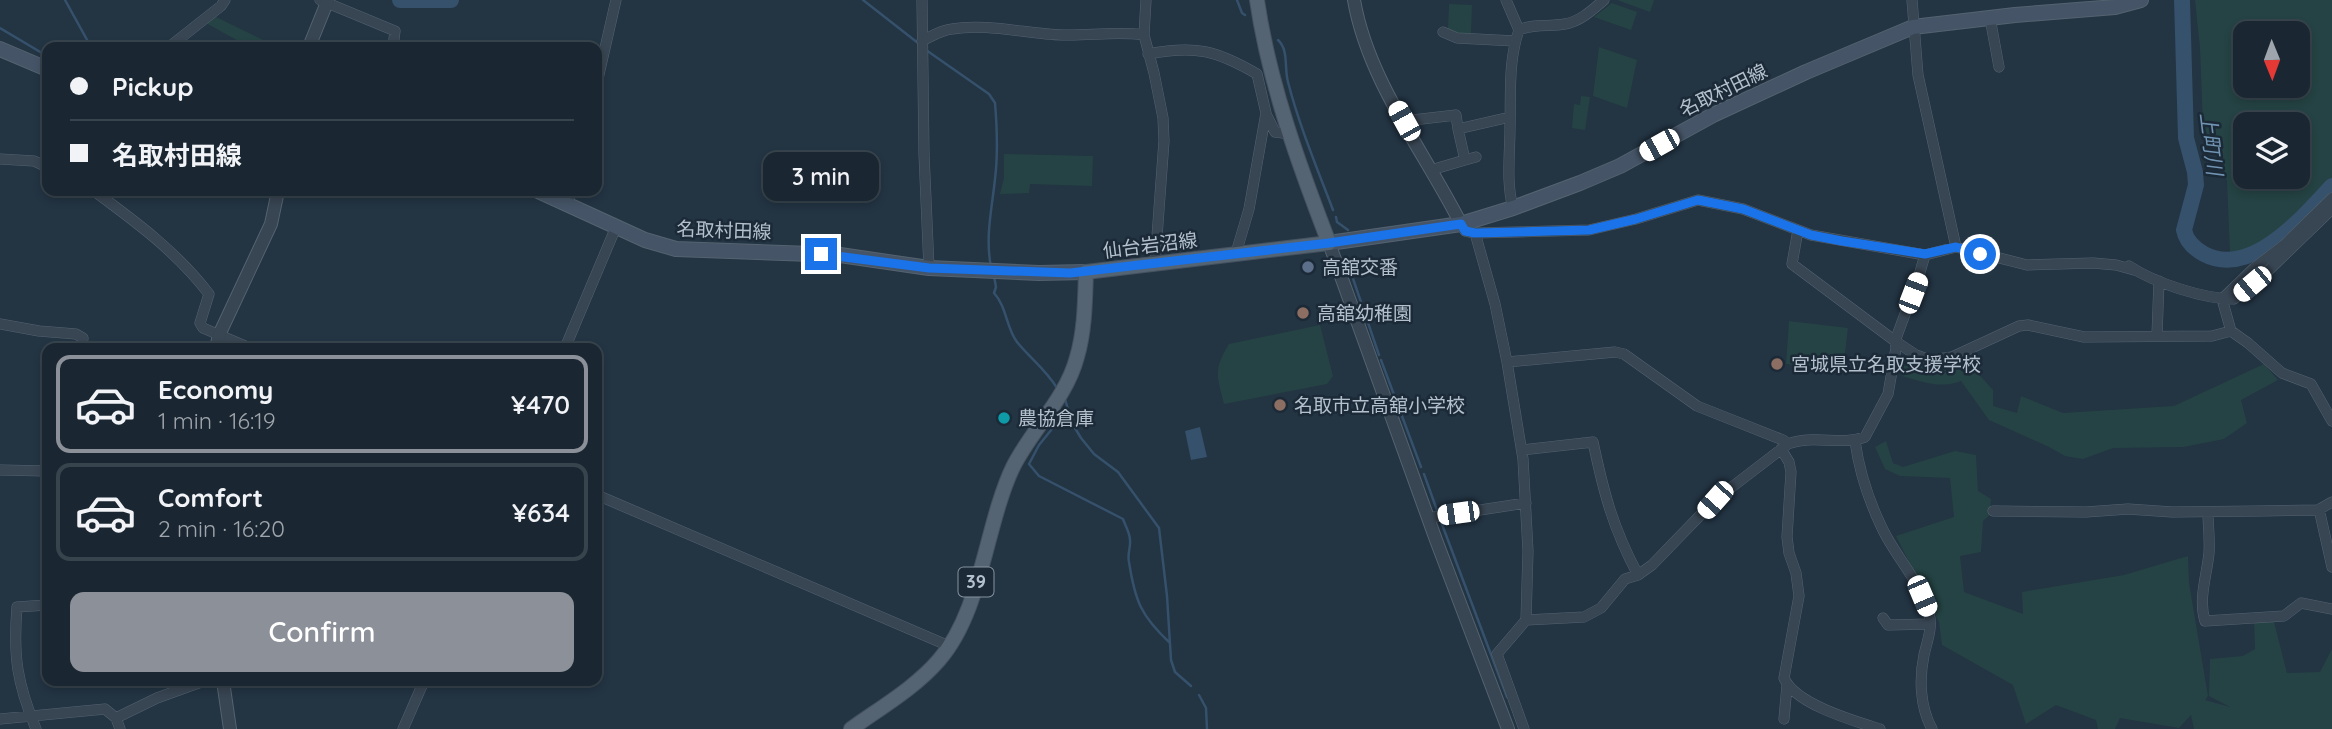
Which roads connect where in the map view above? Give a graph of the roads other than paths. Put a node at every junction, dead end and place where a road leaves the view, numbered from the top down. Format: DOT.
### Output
graph roads {
  1 [pos="225,0"];
  2 [pos="616,0"];
  3 [pos="922,0"];
  4 [pos="1146,0"];
  5 [pos="1258,0"];
  6 [pos="1354,0"];
  7 [pos="1506,0"];
  8 [pos="1604,0"];
  9 [pos="1912,0"];
  10 [pos="2141,0"];
  11 [pos="325,1"];
  12 [pos="2051,6"];
  13 [pos="1990,18"];
  14 [pos="1913,27"];
  15 [pos="1519,30"];
  16 [pos="1443,33"];
  17 [pos="1144,35"];
  18 [pos="1515,41"];
  19 [pos="175,42"];
  20 [pos="311,42"];
  21 [pos="394,42"];
  22 [pos="922,45"];
  23 [pos="0,49"];
  24 [pos="1147,54"];
  25 [pos="602,61"];
  26 [pos="42,67"];
  27 [pos="1999,67"];
  28 [pos="1266,113"];
  29 [pos="1510,117"];
  30 [pos="1404,121"];
  31 [pos="1458,129"];
  32 [pos="1291,134"];
  33 [pos="1476,158"];
  34 [pos="0,159"];
  35 [pos="1465,160"];
  36 [pos="42,165"];
  37 [pos="1431,170"];
  38 [pos="101,196"];
  39 [pos="277,196"];
  40 [pos="570,196"];
  41 [pos="2332,198"];
  42 [pos="1513,208"];
  43 [pos="2332,209"];
  44 [pos="1461,224"];
  45 [pos="616,227"];
  46 [pos="1798,230"];
  47 [pos="1475,233"];
  48 [pos="1329,243"];
  49 [pos="1956,247"];
  50 [pos="2284,251"];
  51 [pos="1236,253"];
  52 [pos="1925,254"];
  53 [pos="1155,264"];
  54 [pos="929,268"];
  55 [pos="1086,272"];
  56 [pos="2159,281"];
  57 [pos="2222,299"];
  58 [pos="0,324"];
  59 [pos="2231,331"];
  60 [pos="2157,335"];
  61 [pos="1895,341"];
  62 [pos="218,342"];
  63 [pos="82,343"];
  64 [pos="567,343"];
  65 [pos="1507,362"];
  66 [pos="2332,421"];
  67 [pos="1855,441"];
  68 [pos="1784,447"];
  69 [pos="1522,450"];
  70 [pos="0,470"];
  71 [pos="42,471"];
  72 [pos="602,497"];
  73 [pos="2332,502"];
  74 [pos="1526,503"];
  75 [pos="2319,509"];
  76 [pos="1993,511"];
  77 [pos="2208,512"];
  78 [pos="1428,518"];
  79 [pos="2332,567"];
  80 [pos="1638,575"];
  81 [pos="42,605"];
  82 [pos="2332,609"];
  83 [pos="1883,618"];
  84 [pos="1526,620"];
  85 [pos="1930,624"];
  86 [pos="949,646"];
  87 [pos="1787,685"];
  88 [pos="190,686"];
  89 [pos="224,686"];
  90 [pos="422,686"];
  91 [pos="30,716"];
  92 [pos="116,718"];
  93 [pos="0,719"];
  94 [pos="1784,719"];
  95 [pos="36,729"];
  96 [pos="120,729"];
  97 [pos="230,729"];
  98 [pos="403,729"];
  99 [pos="850,729"];
  100 [pos="1508,729"];
  101 [pos="1524,729"];
  102 [pos="1880,729"];
  103 [pos="1932,729"];
  1 -- 19 [label="street"];
  2 -- 25 [label="street"];
  3 -- 22 [label="street"];
  4 -- 17 [label="street"];
  5 -- 32 [label="main road"];
  6 -- 30 [label="street"];
  7 -- 15 [label="street"];
  8 -- 15 [label="street"];
  9 -- 14 [label="street"];
  10 -- 12 [label="main road, 名取村田線"];
  11 -- 20 [label="street"];
  11 -- 21 [label="street"];
  12 -- 13 [label="main road, 名取村田線"];
  13 -- 14 [label="main road, 名取村田線"];
  13 -- 27 [label="street"];
  14 -- 42 [label="main road, 名取村田線"];
  14 -- 49 [label="street"];
  15 -- 18 [label="street"];
  16 -- 18 [label="street"];
  17 -- 22 [label="street"];
  17 -- 24 [label="street"];
  18 -- 29 [label="street"];
  22 -- 54 [label="street"];
  23 -- 26 [label="main road"];
  24 -- 28 [label="street"];
  24 -- 53 [label="street"];
  28 -- 32 [label="street"];
  28 -- 51 [label="street"];
  29 -- 31 [label="street"];
  29 -- 42 [label="street"];
  30 -- 31 [label="street"];
  30 -- 37 [label="street"];
  31 -- 35 [label="street"];
  32 -- 48 [label="main road"];
  33 -- 35 [label="street"];
  34 -- 36 [label="street"];
  35 -- 37 [label="street"];
  37 -- 44 [label="street"];
  38 -- 62 [label="street"];
  39 -- 62 [label="street"];
  40 -- 45 [label="main road, 名取村田線"];
  41 -- 50 [label="street"];
  42 -- 44 [label="main road, 名取村田線"];
  43 -- 50 [label="street"];
  44 -- 47 [label="street"];
  44 -- 48 [label="main road, 名取村田線"];
  45 -- 54 [label="main road, 名取村田線"];
  45 -- 64 [label="street"];
  46 -- 47 [label="street"];
  46 -- 52 [label="street"];
  46 -- 61 [label="street"];
  47 -- 65 [label="street"];
  48 -- 51 [label="main road, 仙台岩沼線"];
  48 -- 78 [label="street"];
  49 -- 52 [label="street"];
  49 -- 56 [label="street"];
  50 -- 57 [label="street"];
  51 -- 53 [label="main road, 仙台岩沼線"];
  52 -- 61 [label="street"];
  53 -- 55 [label="main road, 仙台岩沼線"];
  54 -- 55 [label="main road, 名取村田線"];
  55 -- 86 [label="main road, 仙台岩沼線 / 39"];
  56 -- 57 [label="street"];
  56 -- 60 [label="street"];
  57 -- 59 [label="street"];
  58 -- 63 [label="street"];
  59 -- 60 [label="street"];
  59 -- 66 [label="street"];
  60 -- 61 [label="street"];
  61 -- 67 [label="street"];
  65 -- 68 [label="street"];
  65 -- 69 [label="street"];
  67 -- 68 [label="street"];
  67 -- 85 [label="street"];
  68 -- 80 [label="street"];
  68 -- 87 [label="street"];
  69 -- 74 [label="street"];
  69 -- 80 [label="street"];
  70 -- 71 [label="street"];
  72 -- 86 [label="street"];
  73 -- 75 [label="street"];
  74 -- 78 [label="street"];
  74 -- 84 [label="street"];
  75 -- 77 [label="street"];
  75 -- 79 [label="street"];
  76 -- 77 [label="street"];
  77 -- 82 [label="street"];
  78 -- 100 [label="street"];
  80 -- 84 [label="street"];
  81 -- 91 [label="street"];
  83 -- 85 [label="street"];
  84 -- 101 [label="street"];
  85 -- 103 [label="street"];
  86 -- 99 [label="main road, 仙台岩沼線 / 39"];
  87 -- 94 [label="street"];
  87 -- 102 [label="street"];
  88 -- 92 [label="street"];
  89 -- 97 [label="street"];
  90 -- 98 [label="street"];
  91 -- 92 [label="street"];
  91 -- 93 [label="street"];
  91 -- 95 [label="street"];
  92 -- 96 [label="street"];
}
